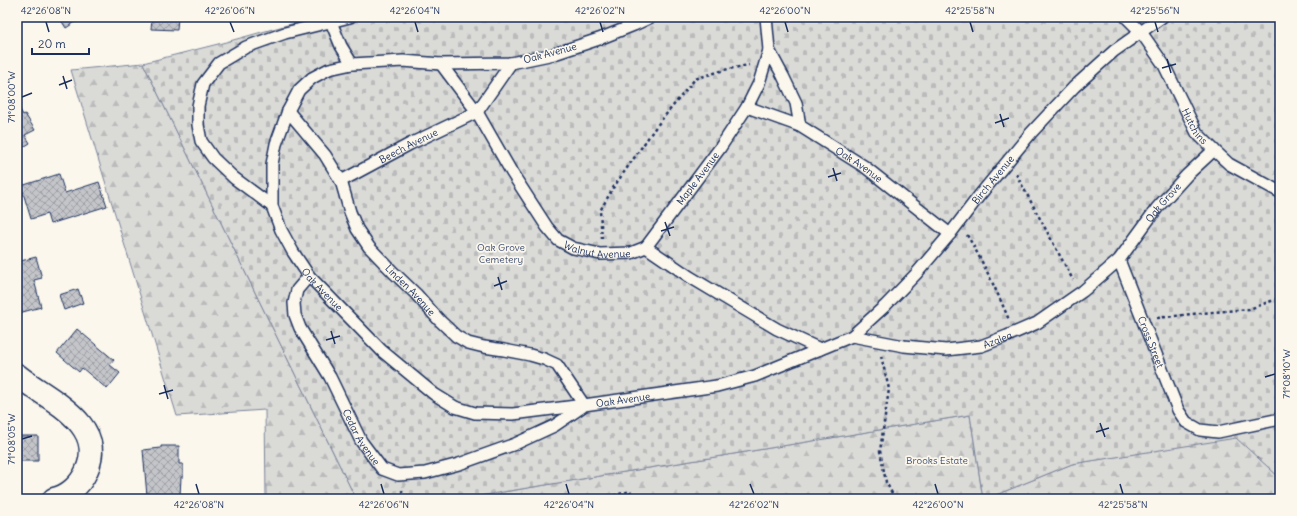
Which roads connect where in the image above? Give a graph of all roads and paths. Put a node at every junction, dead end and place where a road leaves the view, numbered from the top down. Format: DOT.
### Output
graph roads {
  1 [pos="350,17"];
  2 [pos="651,17"];
  3 [pos="766,17"];
  4 [pos="1126,17"];
  5 [pos="1162,17"];
  6 [pos="331,22"];
  7 [pos="1141,32"];
  8 [pos="768,54"];
  9 [pos="511,63"];
  10 [pos="352,64"];
  11 [pos="441,64"];
  12 [pos="747,107"];
  13 [pos="288,111"];
  14 [pos="477,112"];
  15 [pos="800,126"];
  16 [pos="1214,150"];
  17 [pos="1008,160"];
  18 [pos="340,182"];
  19 [pos="1280,192"];
  20 [pos="272,206"];
  21 [pos="959,222"];
  22 [pos="950,234"];
  23 [pos="646,248"];
  24 [pos="610,253"];
  25 [pos="1119,260"];
  26 [pos="309,276"];
  27 [pos="1080,293"];
  28 [pos="1280,298"];
  29 [pos="1143,320"];
  30 [pos="1014,334"];
  31 [pos="852,336"];
  32 [pos="878,341"];
  33 [pos="820,349"];
  34 [pos="17,375"];
  35 [pos="584,405"];
  36 [pos="1280,419"];
  37 [pos="54,499"];
  38 [pos="602,499"];
  39 [pos="634,499"];
  40 [pos="895,499"];
  1 -- 6 [label="lane"];
  2 -- 9 [label="lane, Oak Avenue"];
  3 -- 8 [label="lane"];
  4 -- 7 [label="lane, Hutchins"];
  5 -- 7 [label="lane, Birch Avenue"];
  6 -- 10 [label="lane"];
  6 -- 20 [label="lane"];
  7 -- 16 [label="lane, Hutchins"];
  7 -- 17 [label="lane, Birch Avenue"];
  8 -- 12 [label="lane, Maple Avenue"];
  8 -- 15 [label="lane"];
  8 -- 24 [label="path"];
  9 -- 11 [label="lane, Oak Avenue"];
  9 -- 14 [label="lane"];
  10 -- 11 [label="lane, Oak Avenue"];
  10 -- 13 [label="lane, Oak Avenue"];
  11 -- 14 [label="lane, Walnut Avenue"];
  12 -- 15 [label="lane"];
  12 -- 23 [label="lane, Maple Avenue"];
  13 -- 18 [label="lane, Linden Avenue"];
  13 -- 20 [label="lane, Oak Avenue"];
  14 -- 18 [label="lane, Beech Avenue"];
  14 -- 24 [label="lane, Walnut Avenue"];
  15 -- 22 [label="lane, Oak Avenue"];
  16 -- 19 [label="lane, Hutchins"];
  16 -- 25 [label="lane, Oak Grove"];
  17 -- 21 [label="lane, Birch Avenue"];
  17 -- 27 [label="path"];
  18 -- 35 [label="lane, Linden Avenue"];
  20 -- 26 [label="lane, Oak Avenue"];
  21 -- 22 [label="lane, Birch Avenue"];
  21 -- 30 [label="path"];
  22 -- 31 [label="lane, Birch Avenue"];
  23 -- 24 [label="lane, Walnut Avenue"];
  23 -- 33 [label="lane"];
  25 -- 27 [label="lane, Azalea"];
  25 -- 29 [label="lane, Cross Street"];
  26 -- 35 [label="lane, Oak Avenue"];
  26 -- 35 [label="lane, Cedar Avenue"];
  27 -- 30 [label="lane, Azalea"];
  28 -- 29 [label="path"];
  29 -- 36 [label="lane, Cross Street"];
  30 -- 32 [label="lane, Azalea"];
  31 -- 32 [label="lane, Azalea"];
  31 -- 33 [label="lane, Oak Avenue"];
  32 -- 40 [label="path"];
  33 -- 35 [label="lane, Oak Avenue"];
  34 -- 37 [label="street"];
  38 -- 39 [label="path"];
}
